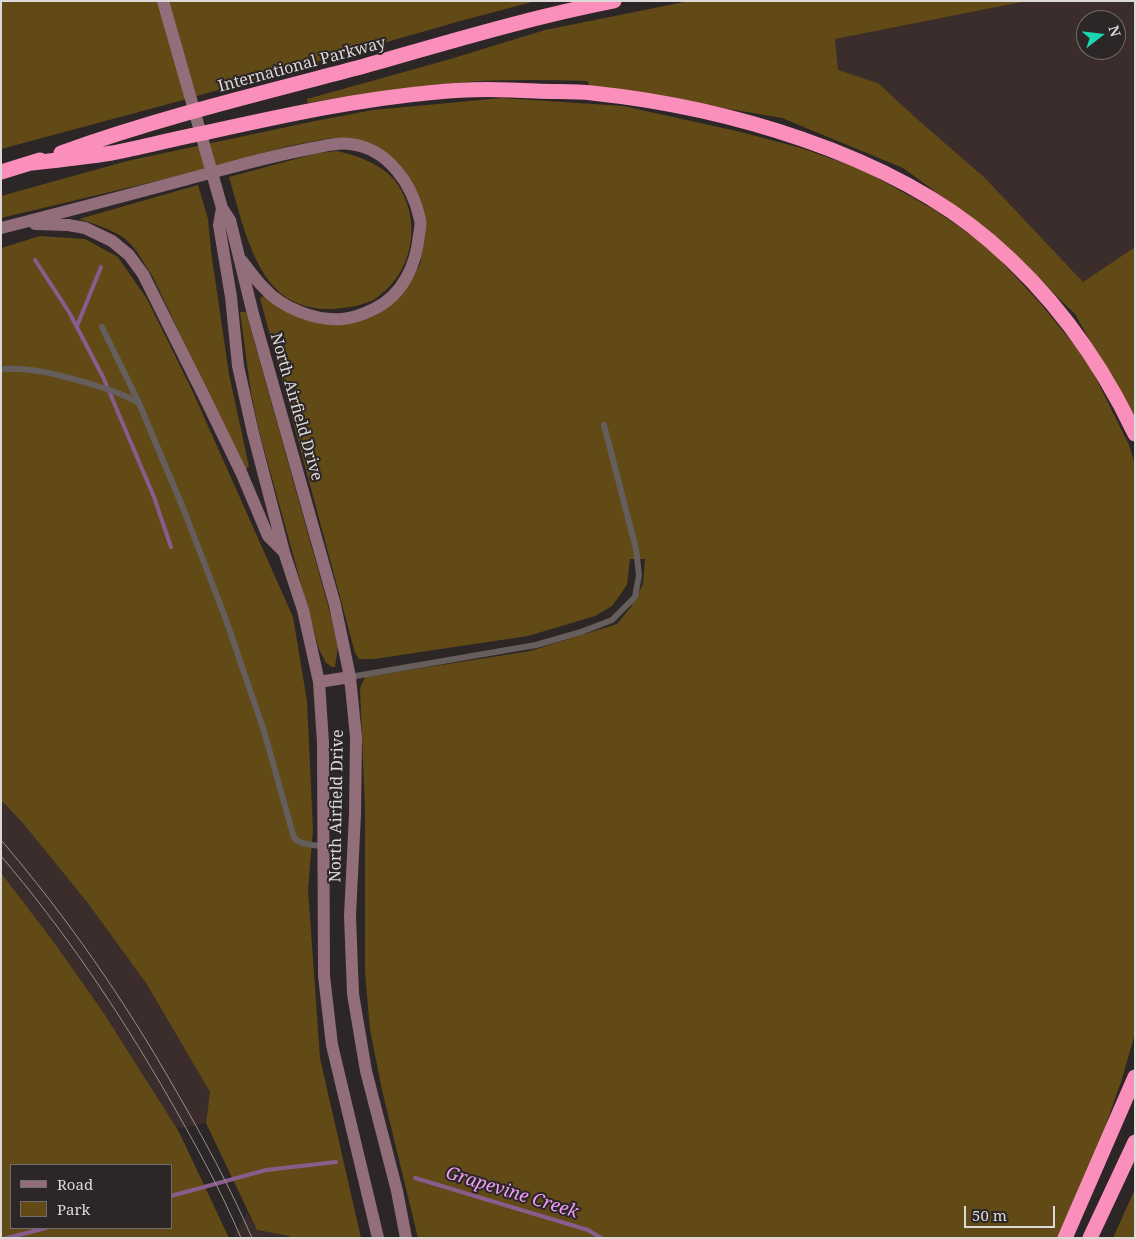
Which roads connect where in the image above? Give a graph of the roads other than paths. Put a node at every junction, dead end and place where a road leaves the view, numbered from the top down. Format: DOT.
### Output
graph roads {
  1 [pos="163,1"];
  2 [pos="614,1"];
  3 [pos="32,163"];
  4 [pos="1,172"];
  5 [pos="222,208"];
  6 [pos="20,223"];
  7 [pos="1,228"];
  8 [pos="239,258"];
  9 [pos="102,327"];
  10 [pos="1,369"];
  11 [pos="139,403"];
  12 [pos="604,425"];
  13 [pos="1135,434"];
  14 [pos="284,552"];
  15 [pos="350,677"];
  16 [pos="319,682"];
  17 [pos="323,846"];
  18 [pos="1135,1077"];
  19 [pos="1135,1142"];
  20 [pos="378,1238"];
  21 [pos="406,1238"];
  22 [pos="1065,1238"];
  23 [pos="1090,1238"];
  1 -- 5 [label="main road, North Airfield Drive"];
  2 -- 3 [label="highway, International Parkway"];
  3 -- 4 [label="highway, International Parkway"];
  3 -- 13 [label="highway"];
  5 -- 8 [label="main road, North Airfield Drive"];
  5 -- 14 [label="main road, North Airfield Drive"];
  6 -- 7 [label="main road"];
  6 -- 8 [label="main road"];
  6 -- 14 [label="main road"];
  8 -- 15 [label="main road, North Airfield Drive"];
  9 -- 11 [label="lane"];
  10 -- 11 [label="lane"];
  11 -- 17 [label="lane"];
  12 -- 15 [label="lane"];
  14 -- 16 [label="main road, North Airfield Drive"];
  15 -- 16 [label="main road"];
  15 -- 21 [label="main road, North Airfield Drive"];
  16 -- 17 [label="main road, North Airfield Drive"];
  17 -- 20 [label="main road, North Airfield Drive"];
  18 -- 22 [label="highway"];
  19 -- 23 [label="highway"];
}
